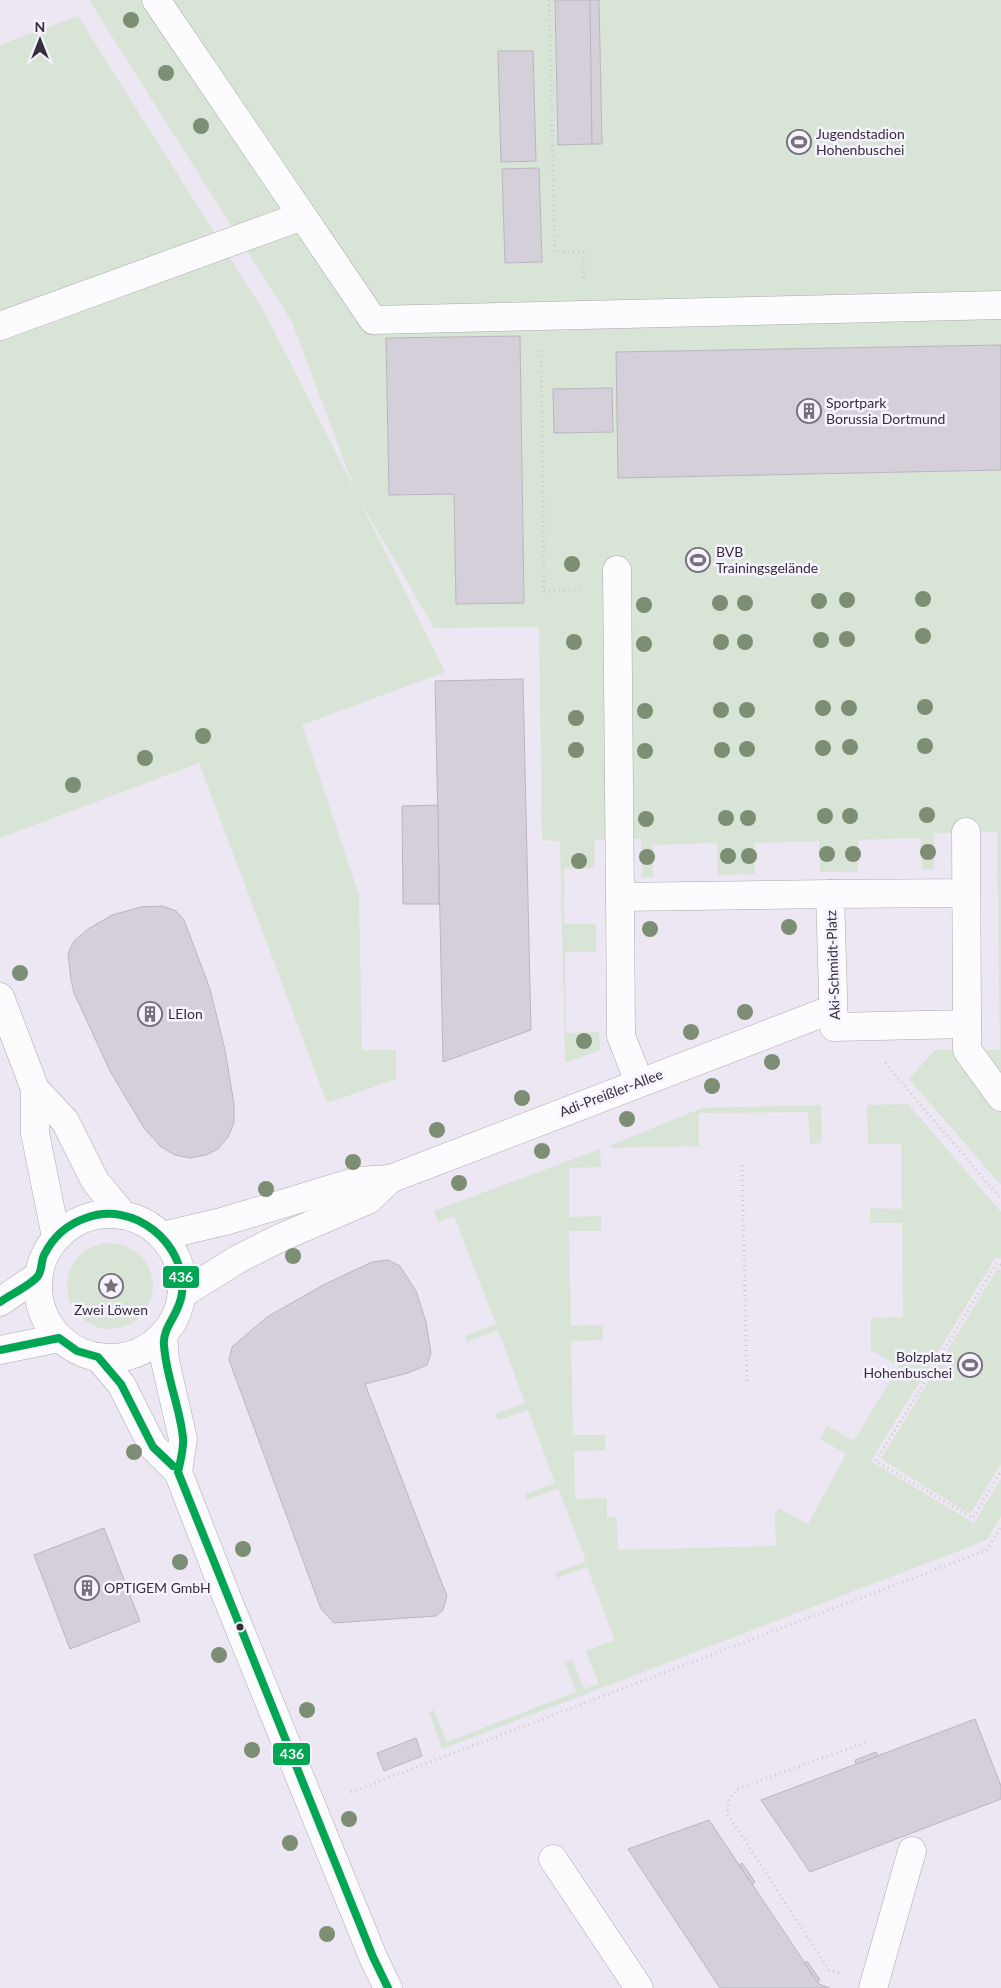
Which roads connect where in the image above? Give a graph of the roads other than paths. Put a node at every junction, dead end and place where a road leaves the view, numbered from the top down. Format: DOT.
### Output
graph roads {
  1 [pos="156,0"];
  2 [pos="302,216"];
  3 [pos="1001,305"];
  4 [pos="0,326"];
  5 [pos="617,579"];
  6 [pos="966,832"];
  7 [pos="965,893"];
  8 [pos="830,894"];
  9 [pos="620,897"];
  10 [pos="0,997"];
  11 [pos="833,1009"];
  12 [pos="967,1024"];
  13 [pos="639,1082"];
  14 [pos="35,1089"];
  15 [pos="1001,1097"];
  16 [pos="390,1179"];
  17 [pos="123,1215"];
  18 [pos="162,1236"];
  19 [pos="56,1237"];
  20 [pos="38,1276"];
  21 [pos="182,1294"];
  22 [pos="0,1302"];
  23 [pos="164,1335"];
  24 [pos="58,1338"];
  25 [pos="0,1350"];
  26 [pos="98,1357"];
  27 [pos="178,1472"];
  28 [pos="912,1851"];
  29 [pos="553,1859"];
  30 [pos="873,1986"];
  31 [pos="388,1988"];
  32 [pos="639,1988"];
  1 -- 2 [label="street"];
  2 -- 3 [label="street"];
  2 -- 4 [label="street"];
  5 -- 9 [label="street"];
  6 -- 7 [label="street"];
  7 -- 8 [label="street, Aki-Schmidt-Platz"];
  7 -- 12 [label="street"];
  8 -- 9 [label="street"];
  8 -- 11 [label="street, Aki-Schmidt-Platz"];
  9 -- 13 [label="street"];
  10 -- 14 [label="street"];
  11 -- 12 [label="street, Aki-Schmidt-Platz"];
  11 -- 13 [label="street, Adi-Preißler-Allee"];
  12 -- 15 [label="street"];
  13 -- 16 [label="street, Adi-Preißler-Allee"];
  14 -- 17 [label="street"];
  14 -- 19 [label="street"];
  16 -- 18 [label="street, Adi-Preißler-Allee"];
  16 -- 21 [label="street, Adi-Preißler-Allee"];
  17 -- 18 [label="street"];
  17 -- 19 [label="street"];
  18 -- 21 [label="street"];
  19 -- 20 [label="street"];
  20 -- 22 [label="street"];
  20 -- 24 [label="street"];
  21 -- 23 [label="street"];
  23 -- 26 [label="street"];
  23 -- 27 [label="street"];
  24 -- 25 [label="street"];
  24 -- 26 [label="street"];
  26 -- 27 [label="street"];
  27 -- 31 [label="street"];
  28 -- 30 [label="street"];
  29 -- 32 [label="street"];
}
